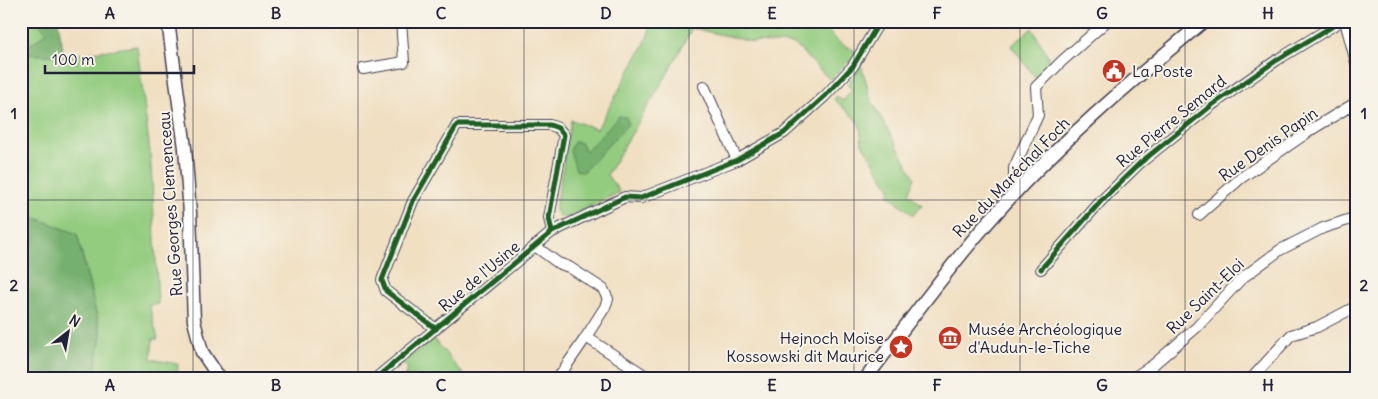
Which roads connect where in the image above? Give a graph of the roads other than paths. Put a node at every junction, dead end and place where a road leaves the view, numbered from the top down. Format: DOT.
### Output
graph roads {
  1 [pos="168,21"];
  2 [pos="401,21"];
  3 [pos="1107,21"];
  4 [pos="1204,21"];
  5 [pos="878,24"];
  6 [pos="1347,24"];
  7 [pos="1357,66"];
  8 [pos="363,69"];
  9 [pos="704,86"];
  10 [pos="1357,102"];
  11 [pos="737,160"];
  12 [pos="1020,187"];
  13 [pos="1199,215"];
  14 [pos="1357,217"];
  15 [pos="552,232"];
  16 [pos="535,246"];
  17 [pos="1041,269"];
  18 [pos="1357,306"];
  19 [pos="436,328"];
  20 [pos="586,337"];
  21 [pos="221,378"];
  22 [pos="376,378"];
  23 [pos="558,378"];
  24 [pos="649,378"];
  25 [pos="866,378"];
  26 [pos="1133,378"];
  27 [pos="1252,378"];
  1 -- 21 [label="main road, Rue Georges Clemenceau"];
  2 -- 8 [label="street"];
  3 -- 12 [label="street"];
  4 -- 12 [label="main road, Rue du Maréchal Foch"];
  5 -- 11 [label="street, Rue de l'Usine"];
  6 -- 7 [label="street"];
  6 -- 17 [label="street, Rue Pierre Semard"];
  9 -- 11 [label="street"];
  10 -- 13 [label="street, Rue Denis Papin"];
  11 -- 15 [label="street, Rue de l'Usine"];
  12 -- 25 [label="main road, Rue du Maréchal Foch"];
  14 -- 26 [label="street, Rue Saint-Eloi"];
  15 -- 16 [label="street, Rue de l'Usine"];
  15 -- 19 [label="street"];
  16 -- 19 [label="street, Rue de l'Usine"];
  16 -- 20 [label="street"];
  18 -- 27 [label="street"];
  19 -- 22 [label="street, Rue de l'Usine"];
  20 -- 23 [label="street"];
  20 -- 24 [label="street"];
}
